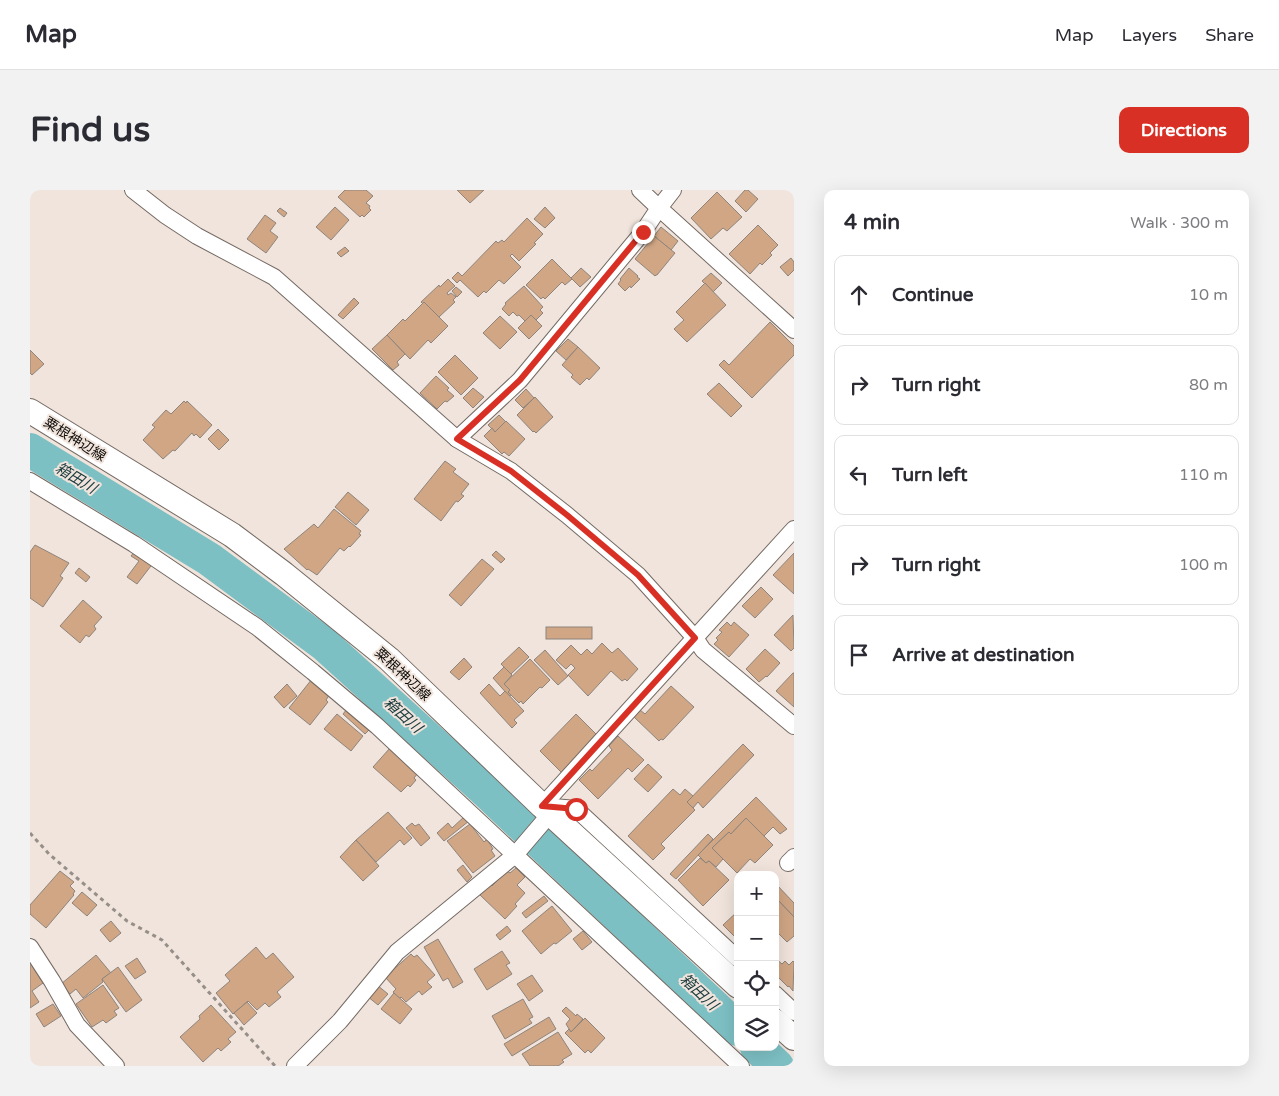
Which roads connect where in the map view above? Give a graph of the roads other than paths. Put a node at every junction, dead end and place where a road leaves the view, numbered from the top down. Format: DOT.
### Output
graph roads {
  1 [pos="134,190"];
  2 [pos="640,190"];
  3 [pos="673,190"];
  4 [pos="659,208"];
  5 [pos="794,330"];
  6 [pos="30,411"];
  7 [pos="457,439"];
  8 [pos="30,481"];
  9 [pos="794,529"];
  10 [pos="695,638"];
  11 [pos="794,726"];
  12 [pos="546,810"];
  13 [pos="515,855"];
  14 [pos="30,947"];
  15 [pos="734,955"];
  16 [pos="734,982"];
  17 [pos="779,998"];
  18 [pos="794,1012"];
  19 [pos="779,1025"];
  20 [pos="794,1038"];
  21 [pos="116,1066"];
  22 [pos="295,1066"];
  23 [pos="741,1066"];
  1 -- 7 [label="street"];
  2 -- 4 [label="street"];
  3 -- 4 [label="street"];
  4 -- 5 [label="street"];
  4 -- 7 [label="street"];
  6 -- 12 [label="main road, 粟根神辺線"];
  7 -- 10 [label="street"];
  8 -- 13 [label="street"];
  9 -- 10 [label="street"];
  10 -- 11 [label="street"];
  10 -- 12 [label="street"];
  12 -- 13 [label="street"];
  12 -- 15 [label="street"];
  12 -- 16 [label="main road, 粟根神辺線"];
  13 -- 22 [label="street"];
  13 -- 23 [label="street"];
  14 -- 21 [label="street"];
  17 -- 18 [label="street"];
  19 -- 20 [label="main road"];
}
